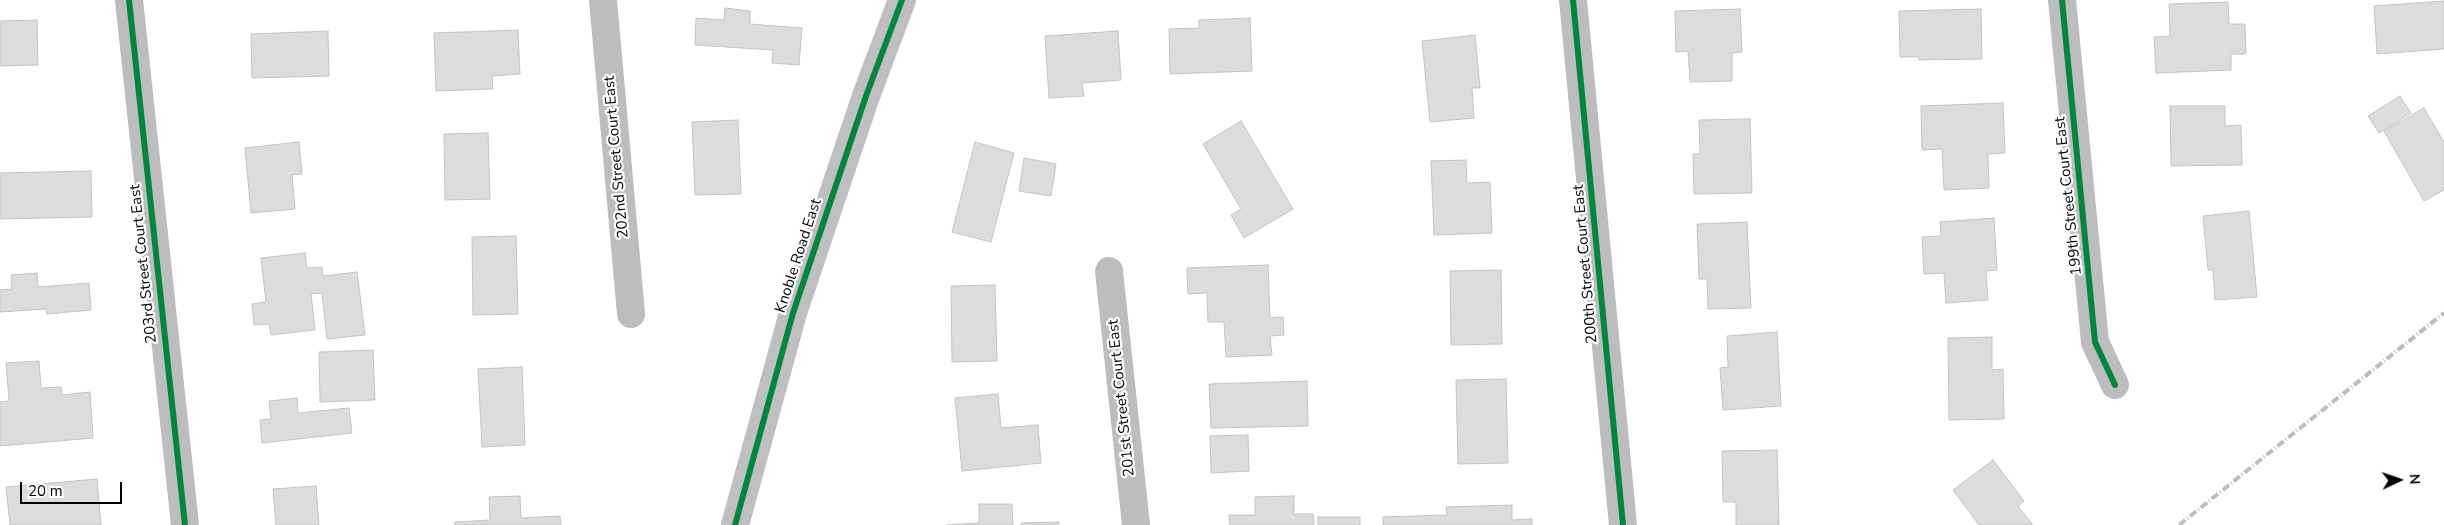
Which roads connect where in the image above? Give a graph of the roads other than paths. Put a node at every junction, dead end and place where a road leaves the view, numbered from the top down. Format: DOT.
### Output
graph roads {
  1 [pos="129,0"];
  2 [pos="603,0"];
  3 [pos="902,0"];
  4 [pos="1573,0"];
  5 [pos="2062,0"];
  6 [pos="1109,271"];
  7 [pos="631,314"];
  8 [pos="2115,385"];
  9 [pos="185,525"];
  10 [pos="735,525"];
  11 [pos="1136,525"];
  12 [pos="1623,525"];
  1 -- 9 [label="street, 203rd Street Court East"];
  2 -- 7 [label="street, 202nd Street Court East"];
  3 -- 10 [label="street, Knoble Road East"];
  4 -- 12 [label="street, 200th Street Court East"];
  5 -- 8 [label="street, 199th Street Court East"];
  6 -- 11 [label="street, 201st Street Court East"];
}
